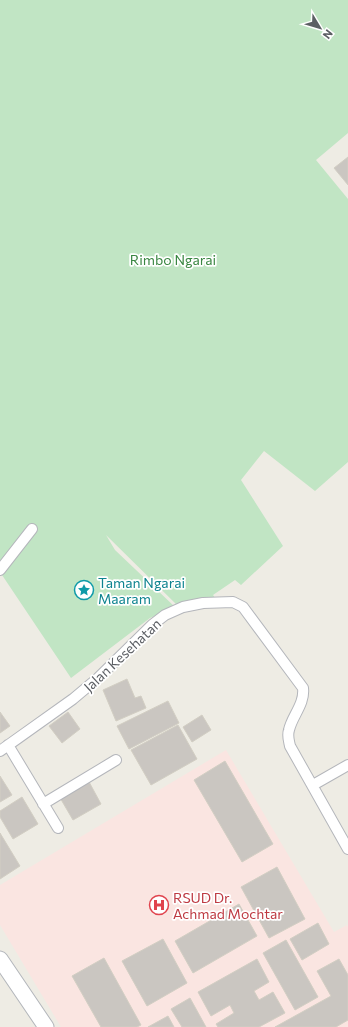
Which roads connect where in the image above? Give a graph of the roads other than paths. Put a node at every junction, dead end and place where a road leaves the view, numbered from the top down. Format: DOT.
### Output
graph roads {
  1 [pos="32,529"];
  2 [pos="0,570"];
  3 [pos="4,748"];
  4 [pos="116,760"];
  5 [pos="348,765"];
  6 [pos="313,785"];
  7 [pos="43,804"];
  8 [pos="58,828"];
  9 [pos="348,849"];
  10 [pos="0,959"];
  11 [pos="46,1027"];
  1 -- 2 [label="street"];
  3 -- 6 [label="street, Jalan Kesehatan"];
  3 -- 7 [label="street"];
  4 -- 7 [label="street"];
  5 -- 6 [label="street"];
  6 -- 9 [label="street, Jalan Kesehatan"];
  7 -- 8 [label="street"];
  10 -- 11 [label="main road"];
}
